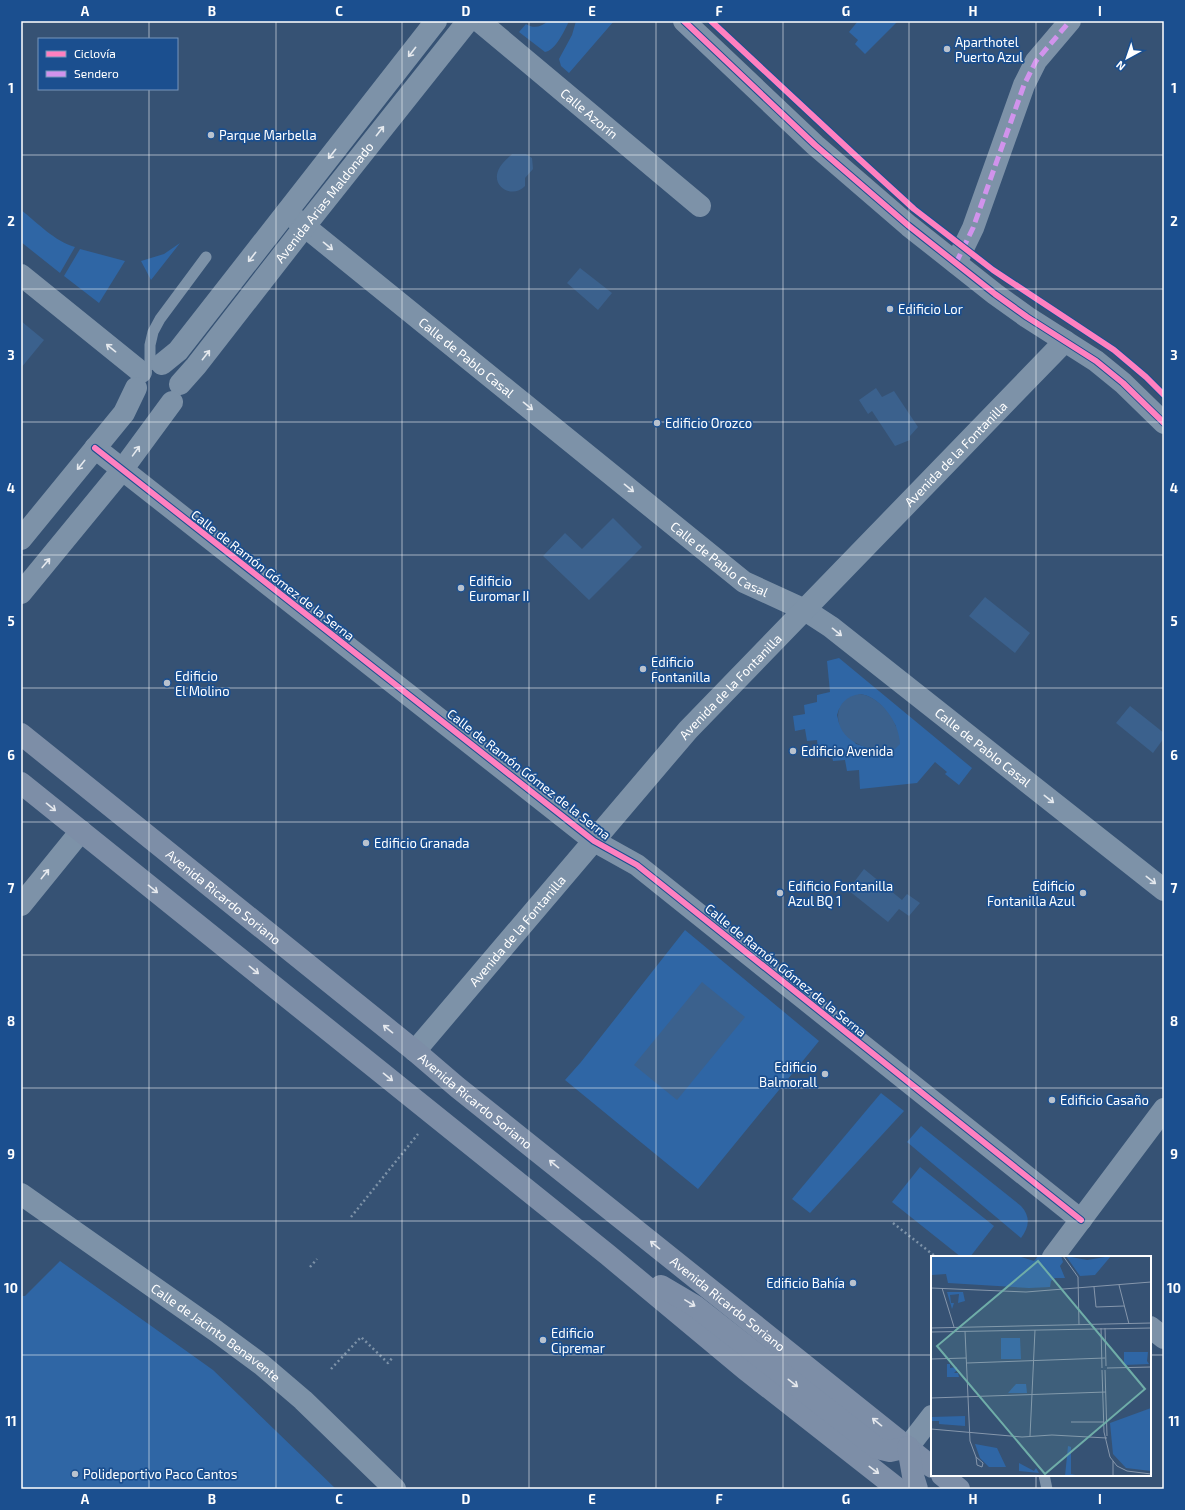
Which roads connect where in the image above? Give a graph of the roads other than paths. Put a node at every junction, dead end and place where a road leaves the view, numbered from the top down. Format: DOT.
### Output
graph roads {
  1 [pos="436,21"];
  2 [pos="684,21"];
  3 [pos="1070,21"];
  4 [pos="481,22"];
  5 [pos="700,206"];
  6 [pos="287,212"];
  7 [pos="305,226"];
  8 [pos="206,258"];
  9 [pos="956,263"];
  10 [pos="21,275"];
  11 [pos="1065,341"];
  12 [pos="147,373"];
  13 [pos="176,393"];
  14 [pos="1164,423"];
  15 [pos="95,448"];
  16 [pos="122,470"];
  17 [pos="21,539"];
  18 [pos="21,593"];
  19 [pos="805,610"];
  20 [pos="21,734"];
  21 [pos="21,783"];
  22 [pos="80,831"];
  23 [pos="594,841"];
  24 [pos="1164,890"];
  25 [pos="21,905"];
  26 [pos="415,1051"];
  27 [pos="1164,1109"];
  28 [pos="21,1194"];
  29 [pos="1081,1220"];
  30 [pos="608,1255"];
  31 [pos="1058,1255"];
  32 [pos="1151,1328"];
  33 [pos="1164,1338"];
  34 [pos="931,1417"];
  35 [pos="908,1447"];
  36 [pos="931,1465"];
  37 [pos="943,1476"];
  38 [pos="1044,1476"];
  39 [pos="395,1489"];
  40 [pos="898,1489"];
  41 [pos="917,1489"];
  42 [pos="960,1489"];
  43 [pos="1046,1489"];
  1 -- 6 [label="street, Avenida Arias Maldonado, one-way"];
  2 -- 9 [label="street"];
  3 -- 9 [label="street"];
  4 -- 5 [label="street, Calle Azorín"];
  7 -- 4 [label="street, Avenida Arias Maldonado, one-way"];
  6 -- 7 [label="street, Calle de Pablo Casal"];
  6 -- 12 [label="street, Avenida Arias Maldonado, one-way"];
  13 -- 7 [label="street, Avenida Arias Maldonado, one-way"];
  7 -- 19 [label="street, Calle de Pablo Casal, one-way"];
  8 -- 12 [label="lane"];
  9 -- 11 [label="street"];
  12 -- 10 [label="street, one-way"];
  11 -- 14 [label="street"];
  11 -- 19 [label="street, Avenida de la Fontanilla"];
  12 -- 13 [label="street"];
  12 -- 13 [label="street"];
  12 -- 15 [label="street, Avenida Arias Maldonado"];
  16 -- 13 [label="street, Avenida Arias Maldonado, one-way"];
  15 -- 16 [label="street, Calle de Ramón Gómez de la Serna"];
  15 -- 17 [label="street, Avenida Arias Maldonado, one-way"];
  18 -- 16 [label="street, Avenida Arias Maldonado, one-way"];
  16 -- 23 [label="street, Calle de Ramón Gómez de la Serna"];
  19 -- 23 [label="street, Avenida de la Fontanilla"];
  19 -- 24 [label="street, Calle de Pablo Casal, one-way"];
  26 -- 20 [label="main road, Avenida Ricardo Soriano, one-way"];
  21 -- 22 [label="main road, one-way"];
  25 -- 22 [label="street, one-way"];
  22 -- 30 [label="main road, one-way"];
  23 -- 26 [label="street, Avenida de la Fontanilla"];
  23 -- 29 [label="street, Calle de Ramón Gómez de la Serna"];
  35 -- 26 [label="main road, Avenida Ricardo Soriano, one-way"];
  27 -- 29 [label="street"];
  28 -- 39 [label="street, Calle de Jacinto Benavente"];
  29 -- 31 [label="street"];
  30 -- 35 [label="main road, one-way"];
  30 -- 40 [label="main road, one-way"];
  32 -- 33 [label="street"];
  34 -- 35 [label="street"];
  35 -- 36 [label="main road, Avenida Ricardo Soriano"];
  35 -- 41 [label="main road"];
  37 -- 42 [label="main road"];
  38 -- 43 [label="lane"];
}
